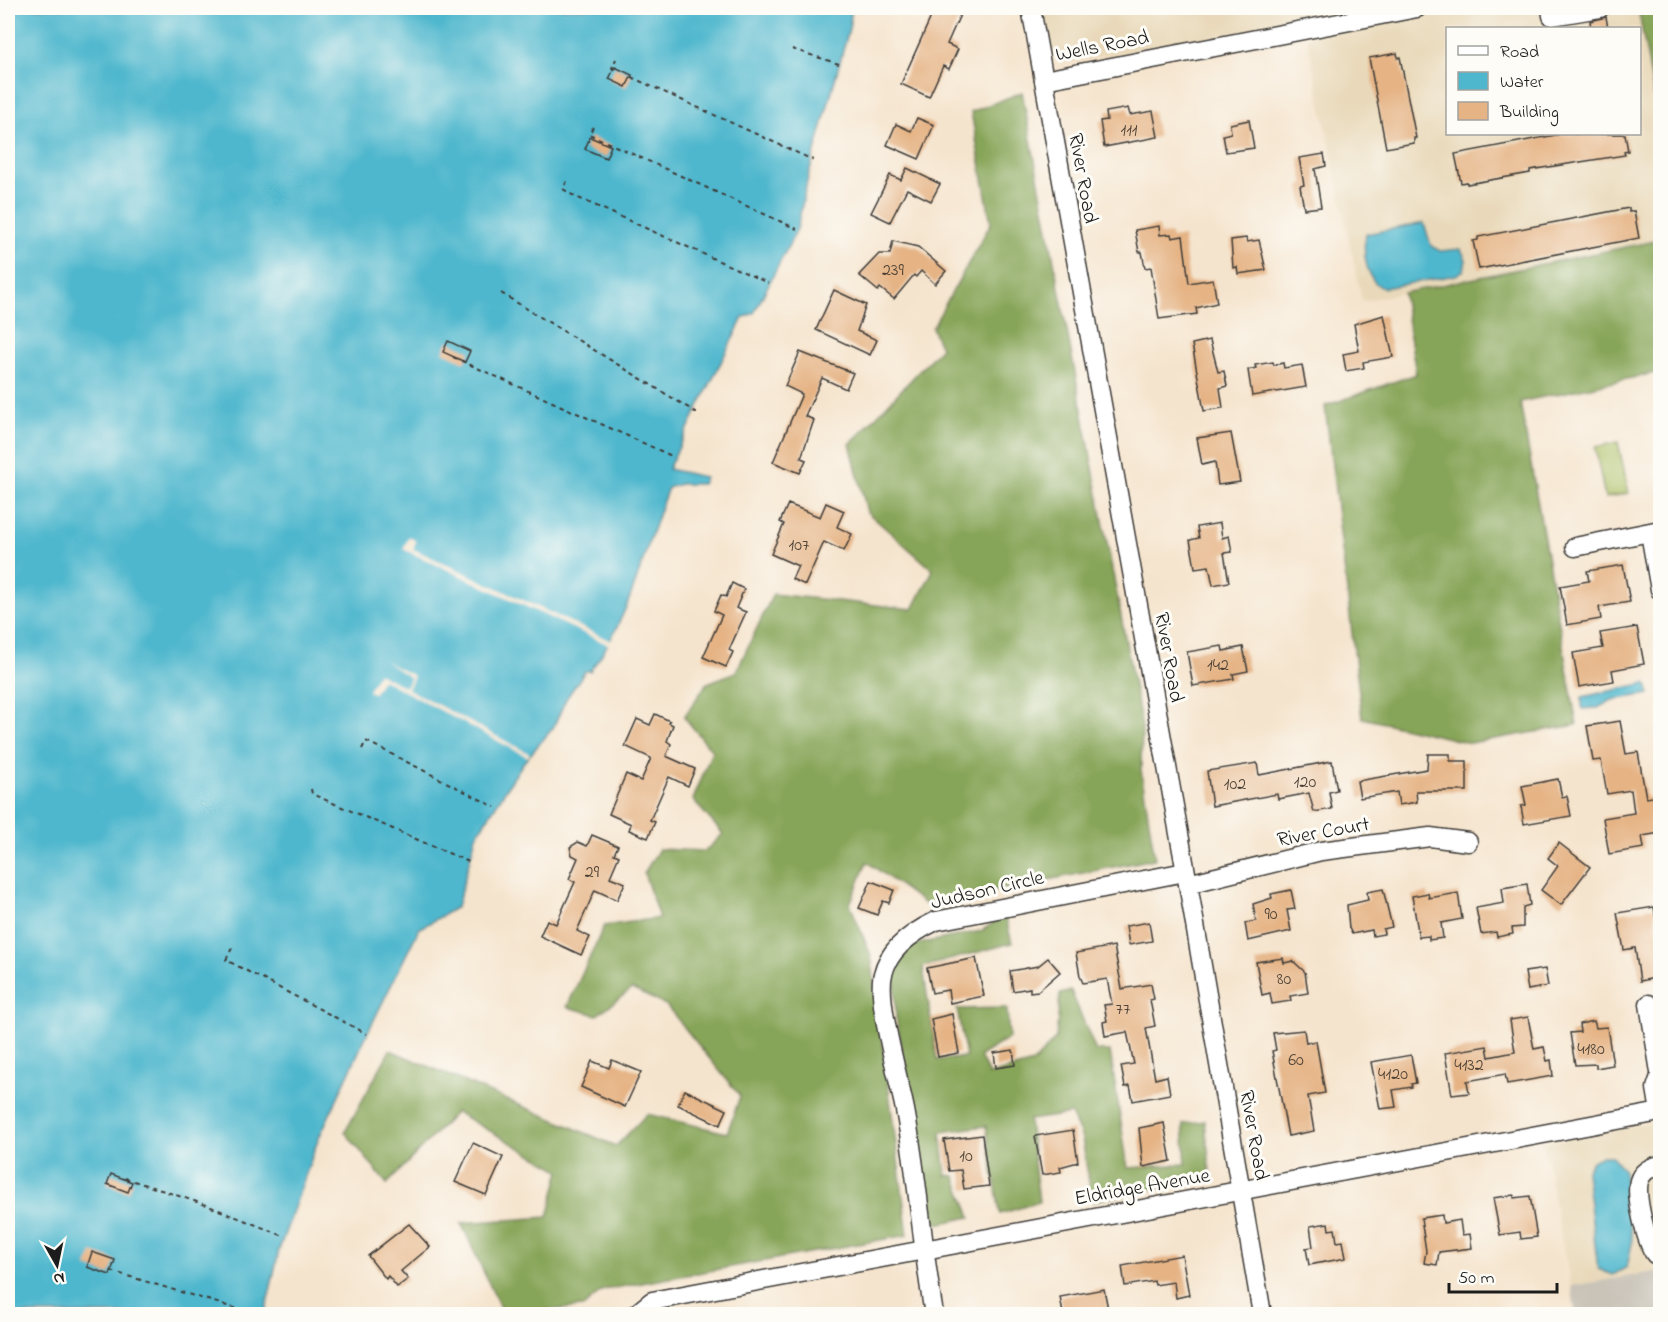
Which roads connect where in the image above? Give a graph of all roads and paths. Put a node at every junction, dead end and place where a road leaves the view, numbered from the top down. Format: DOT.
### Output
graph roads {
  1 [pos="1031,8"];
  2 [pos="1417,8"];
  3 [pos="1551,8"];
  4 [pos="1600,8"];
  5 [pos="792,49"];
  6 [pos="616,59"];
  7 [pos="839,64"];
  8 [pos="614,69"];
  9 [pos="631,77"];
  10 [pos="1044,80"];
  11 [pos="593,127"];
  12 [pos="813,159"];
  13 [pos="567,181"];
  14 [pos="797,229"];
  15 [pos="768,283"];
  16 [pos="501,293"];
  17 [pos="453,357"];
  18 [pos="697,413"];
  19 [pos="674,457"];
  20 [pos="1655,532"];
  21 [pos="1575,547"];
  22 [pos="1660,590"];
  23 [pos="362,749"];
  24 [pos="311,789"];
  25 [pos="495,807"];
  26 [pos="1468,842"];
  27 [pos="469,862"];
  28 [pos="1187,878"];
  29 [pos="232,948"];
  30 [pos="1649,1004"];
  31 [pos="367,1034"];
  32 [pos="1660,1074"];
  33 [pos="1660,1112"];
  34 [pos="1660,1165"];
  35 [pos="125,1178"];
  36 [pos="1242,1190"];
  37 [pos="284,1236"];
  38 [pos="922,1249"];
  39 [pos="1660,1254"];
  40 [pos="111,1270"];
  41 [pos="254,1314"];
  42 [pos="636,1314"];
  43 [pos="934,1314"];
  44 [pos="1262,1314"];
  1 -- 10 [label="street, River Road"];
  2 -- 10 [label="street, Wells Road"];
  3 -- 4 [label="street"];
  5 -- 7 [label="path"];
  6 -- 8 [label="path"];
  9 -- 12 [label="path"];
  10 -- 28 [label="street, River Road"];
  11 -- 14 [label="path"];
  13 -- 15 [label="path"];
  16 -- 18 [label="path"];
  17 -- 19 [label="path"];
  20 -- 21 [label="street"];
  20 -- 22 [label="street"];
  23 -- 25 [label="path"];
  24 -- 27 [label="path"];
  26 -- 28 [label="street, River Court"];
  28 -- 36 [label="street, River Road"];
  28 -- 38 [label="street, Judson Circle"];
  29 -- 31 [label="path"];
  30 -- 32 [label="street"];
  32 -- 33 [label="street"];
  33 -- 36 [label="street, Eldridge Avenue"];
  34 -- 39 [label="street"];
  35 -- 37 [label="path"];
  36 -- 38 [label="street, Eldridge Avenue"];
  36 -- 44 [label="street, River Road"];
  38 -- 42 [label="street, Eldridge Avenue"];
  38 -- 43 [label="street, Judson Circle"];
  40 -- 41 [label="path"];
}
